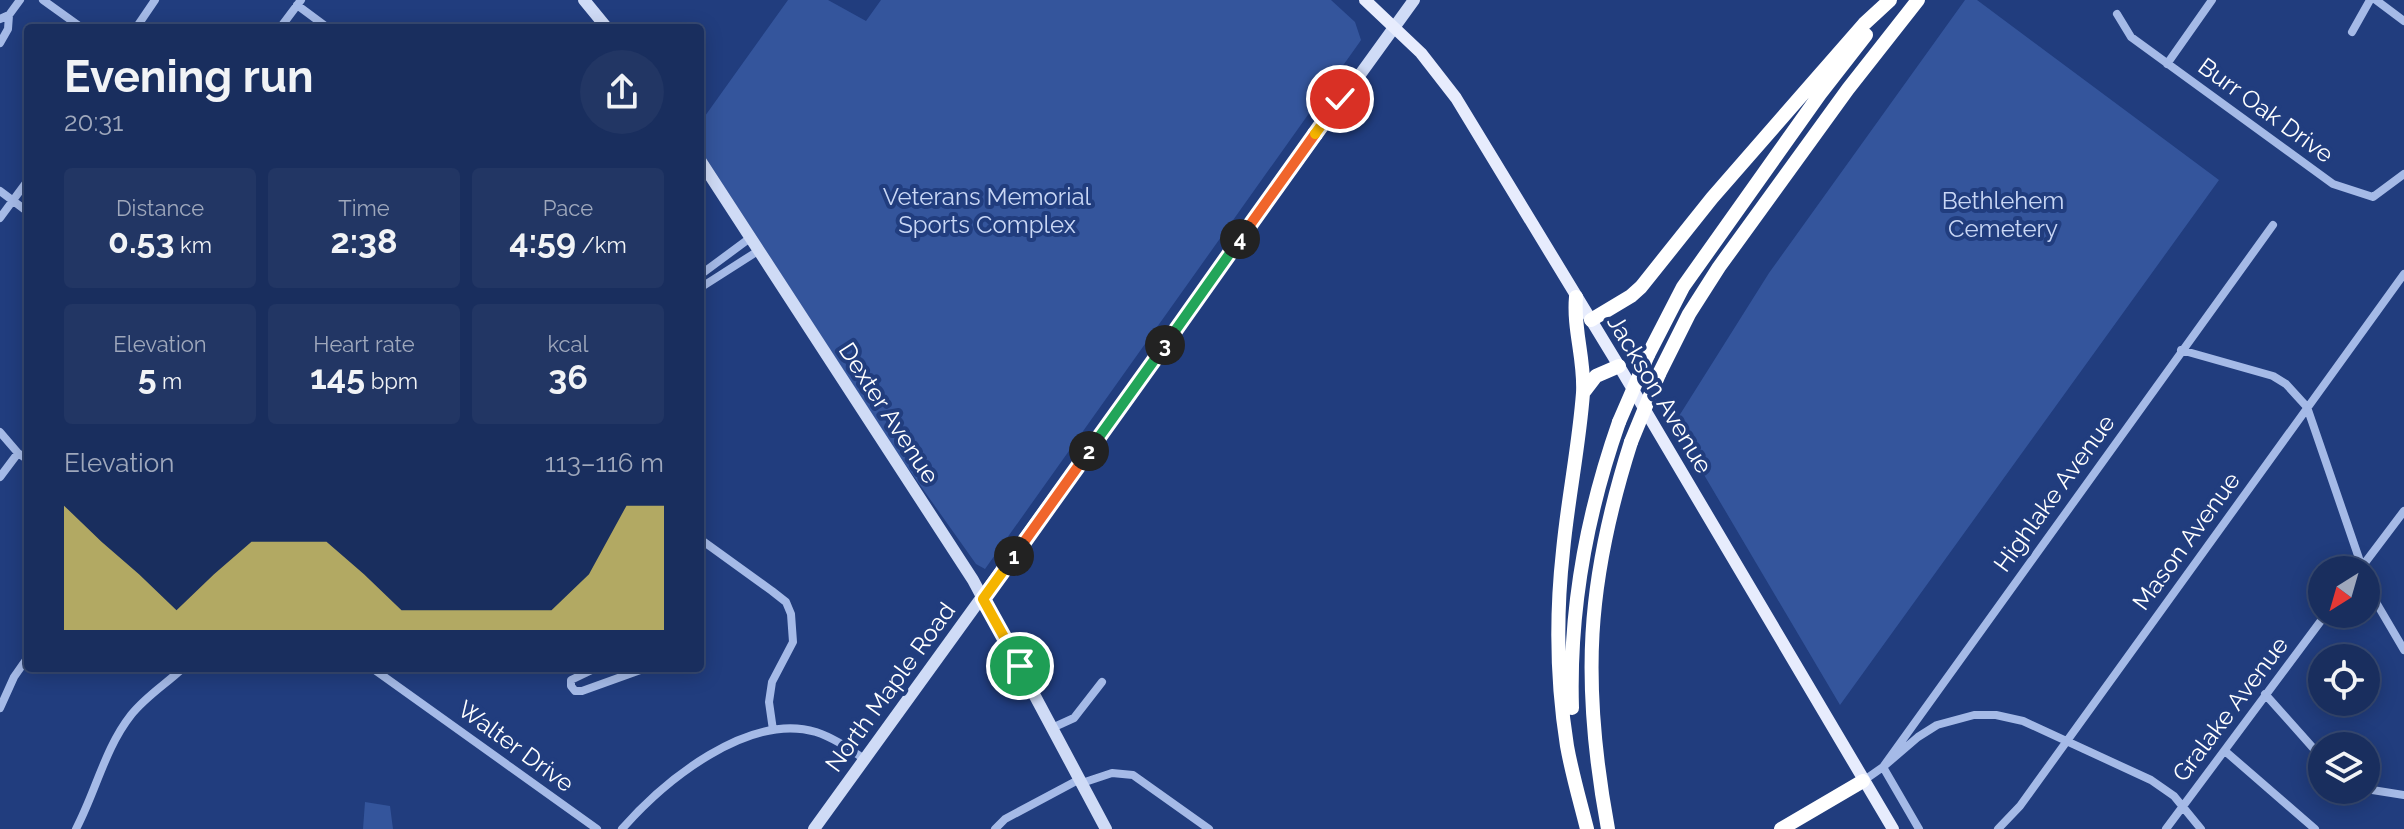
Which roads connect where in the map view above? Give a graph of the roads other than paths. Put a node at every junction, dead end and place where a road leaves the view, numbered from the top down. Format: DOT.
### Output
graph roads {
  1 [pos="20,0"];
  2 [pos="43,0"];
  3 [pos="155,0"];
  4 [pos="584,0"];
  5 [pos="1365,0"];
  6 [pos="1414,0"];
  7 [pos="1891,0"];
  8 [pos="1918,0"];
  9 [pos="2212,0"];
  10 [pos="2370,0"];
  11 [pos="2376,0"];
  12 [pos="299,2"];
  13 [pos="2117,14"];
  14 [pos="4,17"];
  15 [pos="2404,21"];
  16 [pos="76,24"];
  17 [pos="139,24"];
  18 [pos="283,24"];
  19 [pos="324,24"];
  20 [pos="604,24"];
  21 [pos="1394,26"];
  22 [pos="2352,32"];
  23 [pos="0,43"];
  24 [pos="2167,64"];
  25 [pos="704,166"];
  26 [pos="2404,174"];
  27 [pos="24,186"];
  28 [pos="0,191"];
  29 [pos="13,201"];
  30 [pos="24,209"];
  31 [pos="0,218"];
  32 [pos="2273,225"];
  33 [pos="750,238"];
  34 [pos="758,251"];
  35 [pos="704,272"];
  36 [pos="2404,274"];
  37 [pos="704,285"];
  38 [pos="1576,297"];
  39 [pos="1591,320"];
  40 [pos="2181,350"];
  41 [pos="1619,366"];
  42 [pos="1583,393"];
  43 [pos="2307,407"];
  44 [pos="0,432"];
  45 [pos="18,453"];
  46 [pos="24,457"];
  47 [pos="0,477"];
  48 [pos="2404,511"];
  49 [pos="704,542"];
  50 [pos="2357,556"];
  51 [pos="2371,556"];
  52 [pos="983,599"];
  53 [pos="2380,609"];
  54 [pos="2315,628"];
  55 [pos="2404,650"];
  56 [pos="24,663"];
  57 [pos="178,672"];
  58 [pos="378,672"];
  59 [pos="586,672"];
  60 [pos="615,672"];
  61 [pos="634,672"];
  62 [pos="617,678"];
  63 [pos="1102,682"];
  64 [pos="2265,694"];
  65 [pos="0,708"];
  66 [pos="1052,728"];
  67 [pos="773,730"];
  68 [pos="2067,741"];
  69 [pos="2308,742"];
  70 [pos="2225,751"];
  71 [pos="864,759"];
  72 [pos="1883,767"];
  73 [pos="1597,772"];
  74 [pos="1081,781"];
  75 [pos="1863,781"];
  76 [pos="2380,791"];
  77 [pos="2404,795"];
  78 [pos="2182,807"];
  79 [pos="1586,824"];
  80 [pos="76,829"];
  81 [pos="597,829"];
  82 [pos="622,829"];
  83 [pos="814,829"];
  84 [pos="995,829"];
  85 [pos="1106,829"];
  86 [pos="1209,829"];
  87 [pos="1608,829"];
  88 [pos="1617,829"];
  89 [pos="1781,829"];
  90 [pos="1893,829"];
  91 [pos="1919,829"];
  92 [pos="1998,829"];
  93 [pos="2166,829"];
  94 [pos="2201,829"];
  95 [pos="2315,829"];
  1 -- 14 [label="street"];
  2 -- 16 [label="street"];
  3 -- 17 [label="street"];
  4 -- 20 [label="main road"];
  5 -- 21 [label="main road, Jackson Avenue"];
  6 -- 21 [label="main road, North Maple Road"];
  7 -- 39 [label="highway"];
  7 -- 79 [label="highway, bridge"];
  8 -- 73 [label="highway, bridge"];
  9 -- 24 [label="street"];
  10 -- 22 [label="street"];
  11 -- 15 [label="street"];
  12 -- 18 [label="street"];
  12 -- 19 [label="street"];
  13 -- 24 [label="street, Burr Oak Drive"];
  14 -- 23 [label="street"];
  21 -- 38 [label="main road, Jackson Avenue"];
  21 -- 52 [label="main road, North Maple Road"];
  24 -- 26 [label="street, Burr Oak Drive"];
  25 -- 33 [label="main road, Dexter Avenue"];
  27 -- 29 [label="street"];
  28 -- 29 [label="street"];
  29 -- 30 [label="street"];
  29 -- 31 [label="street"];
  32 -- 40 [label="street, Highlake Avenue"];
  33 -- 34 [label="main road, Dexter Avenue"];
  33 -- 35 [label="street"];
  34 -- 37 [label="street"];
  34 -- 52 [label="main road, Dexter Avenue"];
  36 -- 43 [label="street, Mason Avenue"];
  38 -- 39 [label="main road, Jackson Avenue"];
  38 -- 42 [label="highway"];
  39 -- 41 [label="main road, Jackson Avenue"];
  40 -- 43 [label="street"];
  40 -- 72 [label="street, Highlake Avenue"];
  41 -- 42 [label="highway"];
  41 -- 75 [label="main road, Jackson Avenue"];
  42 -- 79 [label="highway"];
  43 -- 50 [label="street"];
  43 -- 68 [label="street, Mason Avenue"];
  44 -- 45 [label="street"];
  45 -- 46 [label="street"];
  45 -- 47 [label="street"];
  48 -- 51 [label="street"];
  49 -- 67 [label="street"];
  52 -- 66 [label="main road, Dexter Avenue"];
  52 -- 71 [label="main road, North Maple Road"];
  53 -- 55 [label="street"];
  54 -- 64 [label="street, Gralake Avenue"];
  56 -- 65 [label="street"];
  57 -- 80 [label="street"];
  58 -- 81 [label="street, Walter Drive"];
  59 -- 62 [label="street"];
  60 -- 62 [label="street"];
  61 -- 62 [label="street"];
  63 -- 66 [label="street"];
  64 -- 69 [label="street"];
  64 -- 70 [label="street, Gralake Avenue"];
  66 -- 74 [label="main road, Dexter Avenue"];
  67 -- 71 [label="street"];
  67 -- 82 [label="street"];
  68 -- 72 [label="street"];
  68 -- 78 [label="street"];
  68 -- 92 [label="street, Mason Avenue"];
  70 -- 78 [label="street, Gralake Avenue"];
  70 -- 95 [label="street"];
  71 -- 83 [label="main road, North Maple Road"];
  72 -- 75 [label="street, Highlake Avenue"];
  72 -- 91 [label="street"];
  73 -- 87 [label="highway"];
  73 -- 88 [label="highway"];
  74 -- 84 [label="street"];
  74 -- 85 [label="main road, Dexter Avenue"];
  74 -- 86 [label="street"];
  75 -- 89 [label="highway"];
  75 -- 90 [label="main road, Jackson Avenue"];
  76 -- 77 [label="street"];
  78 -- 93 [label="street, Gralake Avenue"];
  78 -- 94 [label="street"];
}
